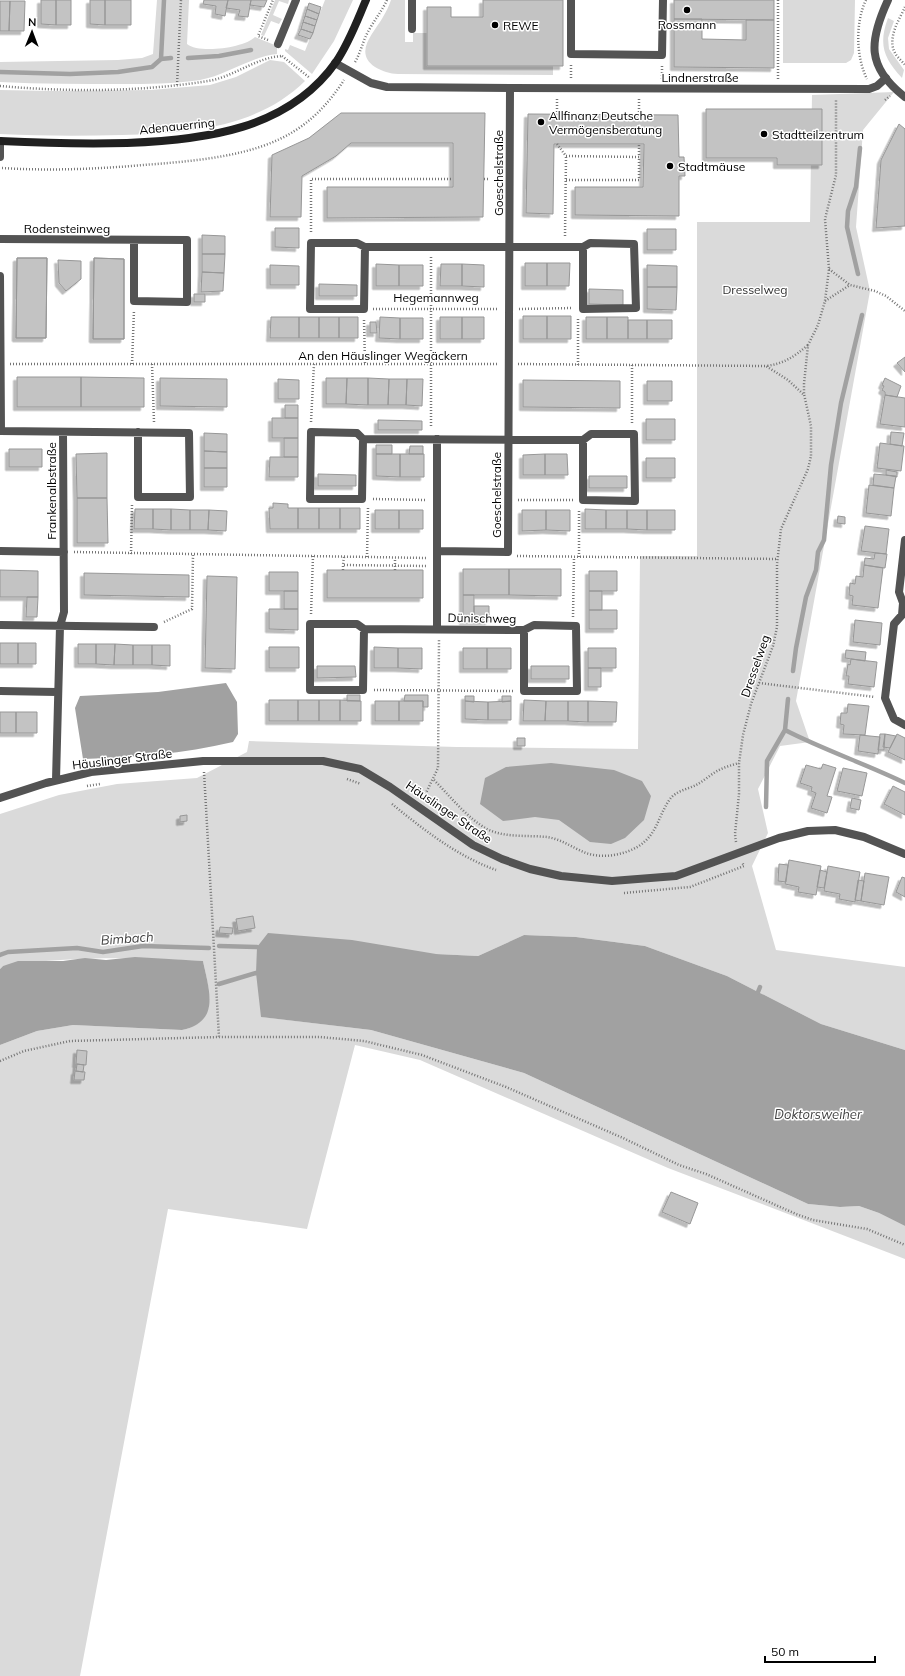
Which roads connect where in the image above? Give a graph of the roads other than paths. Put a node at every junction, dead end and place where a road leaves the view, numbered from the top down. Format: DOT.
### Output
graph roads {
  1 [pos="296,0"];
  2 [pos="366,0"];
  3 [pos="412,0"];
  4 [pos="571,0"];
  5 [pos="663,0"];
  6 [pos="888,0"];
  7 [pos="412,29"];
  8 [pos="279,48"];
  9 [pos="335,63"];
  10 [pos="886,78"];
  11 [pos="510,88"];
  12 [pos="905,96"];
  13 [pos="0,141"];
  14 [pos="0,157"];
  15 [pos="0,239"];
  16 [pos="134,240"];
  17 [pos="509,246"];
  18 [pos="364,247"];
  19 [pos="583,247"];
  20 [pos="0,276"];
  21 [pos="0,431"];
  22 [pos="63,432"];
  23 [pos="138,432"];
  24 [pos="363,439"];
  25 [pos="434,439"];
  26 [pos="508,439"];
  27 [pos="583,440"];
  28 [pos="905,540"];
  29 [pos="0,551"];
  30 [pos="64,552"];
  31 [pos="437,559"];
  32 [pos="904,604"];
  33 [pos="0,625"];
  34 [pos="60,626"];
  35 [pos="154,626"];
  36 [pos="364,629"];
  37 [pos="438,629"];
  38 [pos="524,630"];
  39 [pos="0,691"];
  40 [pos="58,692"];
  41 [pos="905,725"];
  42 [pos="56,780"];
  43 [pos="0,798"];
  44 [pos="905,854"];
  1 -- 8 [label="street"];
  2 -- 9 [label="main road, Adenauerring"];
  3 -- 7 [label="street"];
  4 -- 5 [label="street"];
  6 -- 10 [label="street"];
  9 -- 11 [label="street"];
  9 -- 13 [label="main road, Adenauerring"];
  10 -- 11 [label="street, Lindnerstraße"];
  10 -- 12 [label="street"];
  11 -- 17 [label="street, Goeschelstraße"];
  13 -- 14 [label="street"];
  15 -- 16 [label="street, Rodensteinweg"];
  16 -- 16 [label="street, Rodensteinweg"];
  17 -- 18 [label="street"];
  17 -- 19 [label="street"];
  17 -- 26 [label="street, Goeschelstraße"];
  18 -- 18 [label="street"];
  19 -- 19 [label="street"];
  20 -- 21 [label="street, Frankenalbstraße"];
  21 -- 22 [label="street, Frankenalbstraße"];
  22 -- 23 [label="street"];
  22 -- 30 [label="street, Frankenalbstraße"];
  23 -- 23 [label="street"];
  24 -- 24 [label="street, Goeschelstraße"];
  24 -- 25 [label="street, Goeschelstraße"];
  25 -- 26 [label="street, Goeschelstraße"];
  25 -- 31 [label="street"];
  26 -- 27 [label="street"];
  26 -- 31 [label="street, Goeschelstraße"];
  27 -- 27 [label="street"];
  28 -- 32 [label="street"];
  29 -- 30 [label="street, Frankenalbstraße"];
  30 -- 34 [label="street, Frankenalbstraße"];
  31 -- 37 [label="street"];
  32 -- 41 [label="street"];
  33 -- 34 [label="street"];
  34 -- 35 [label="street"];
  34 -- 40 [label="street, Frankenalbstraße"];
  36 -- 36 [label="street, Dünischweg"];
  36 -- 37 [label="street, Dünischweg"];
  37 -- 38 [label="street, Dünischweg"];
  38 -- 38 [label="street, Dünischweg"];
  39 -- 40 [label="street"];
  40 -- 42 [label="street, Frankenalbstraße"];
  42 -- 43 [label="street, Häuslinger Straße"];
  42 -- 44 [label="street, Häuslinger Straße"];
}
